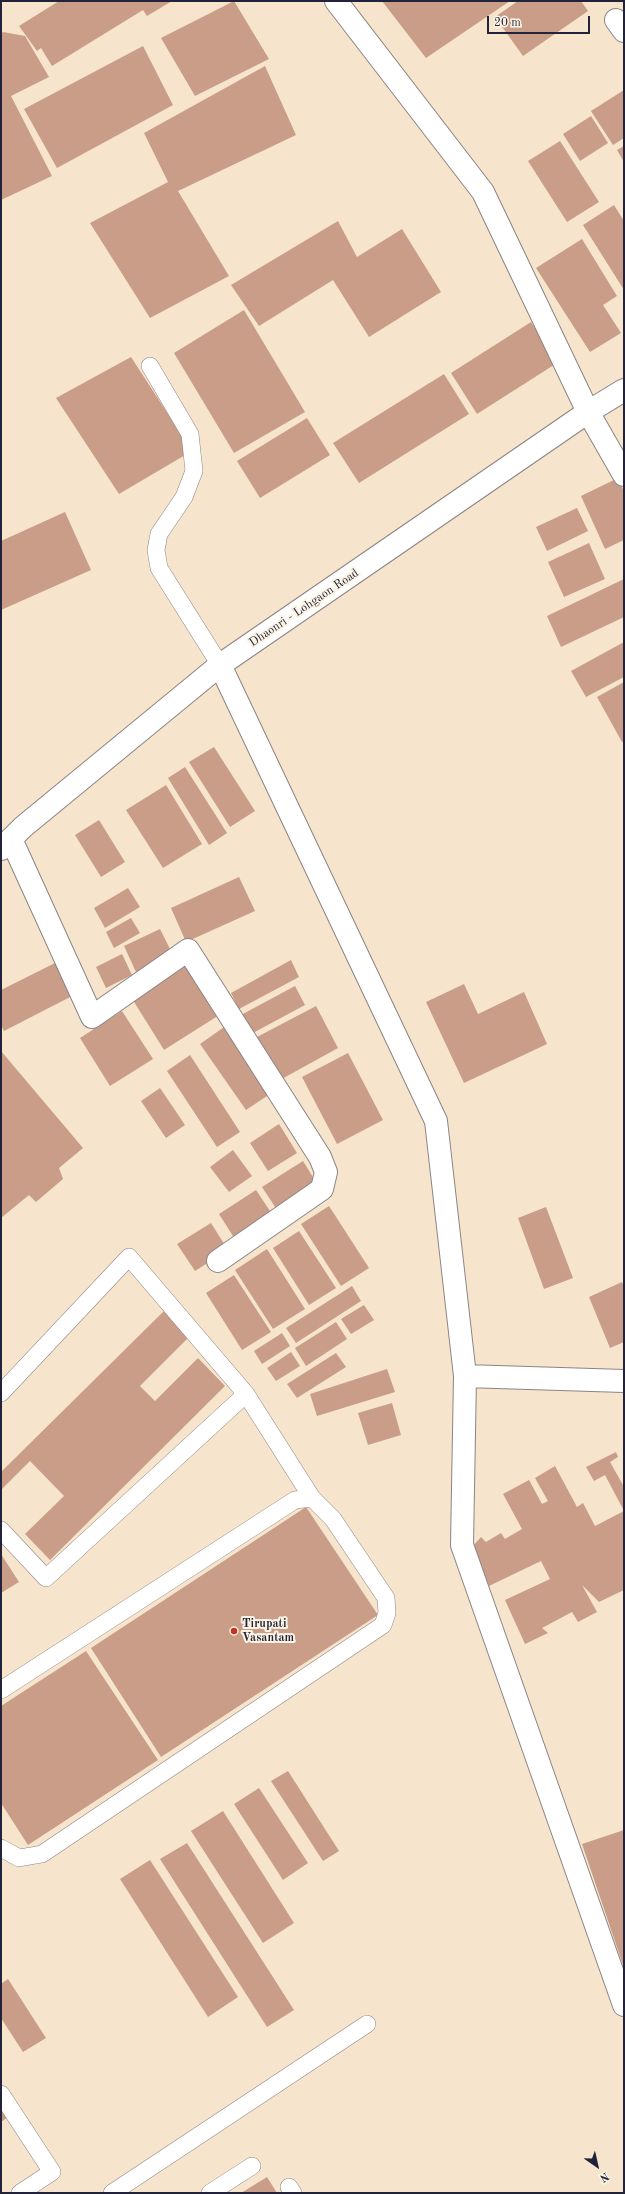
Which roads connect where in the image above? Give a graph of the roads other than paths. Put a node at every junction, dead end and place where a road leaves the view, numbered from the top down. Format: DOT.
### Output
graph roads {
  1 [pos="336,1"];
  2 [pos="150,366"];
  3 [pos="624,390"];
  4 [pos="588,412"];
  5 [pos="624,475"];
  6 [pos="220,665"];
  7 [pos="6,844"];
  8 [pos="218,1260"];
  9 [pos="465,1376"];
  10 [pos="624,1381"];
  11 [pos="1,1393"];
  12 [pos="246,1394"];
  13 [pos="312,1498"];
  14 [pos="1,1530"];
  15 [pos="1,1690"];
  16 [pos="1,1848"];
  17 [pos="624,2005"];
  18 [pos="367,2024"];
  19 [pos="1,2094"];
  20 [pos="252,2166"];
  21 [pos="20,2193"];
  22 [pos="112,2193"];
  23 [pos="210,2193"];
  1 -- 4 [label="street"];
  2 -- 6 [label="lane"];
  3 -- 4 [label="street, Dhaonri - Lohgaon Road"];
  4 -- 5 [label="street"];
  4 -- 6 [label="street, Dhaonri - Lohgaon Road"];
  6 -- 7 [label="street, Dhaonri - Lohgaon Road"];
  6 -- 9 [label="street"];
  7 -- 8 [label="street"];
  9 -- 10 [label="street"];
  9 -- 17 [label="street"];
  11 -- 12 [label="lane"];
  12 -- 13 [label="lane"];
  12 -- 14 [label="lane"];
  13 -- 15 [label="lane"];
  13 -- 16 [label="lane"];
  18 -- 22 [label="lane"];
  19 -- 21 [label="lane"];
  20 -- 23 [label="lane"];
}
